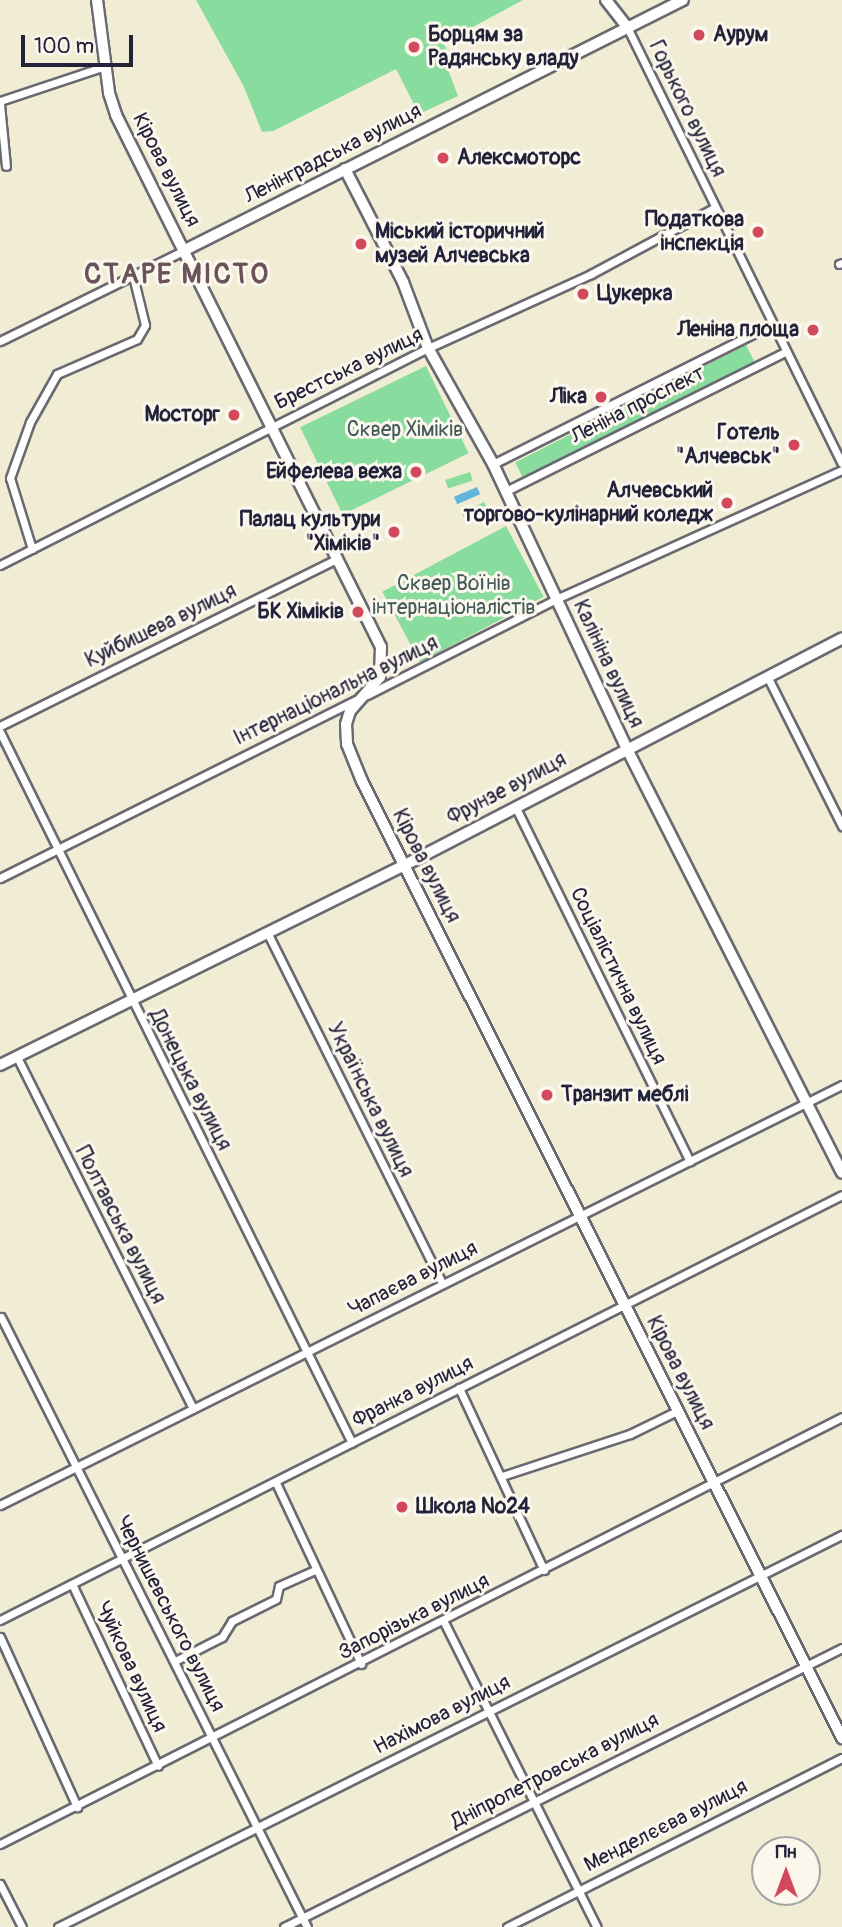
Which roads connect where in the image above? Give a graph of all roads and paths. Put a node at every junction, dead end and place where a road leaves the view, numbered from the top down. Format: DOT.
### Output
graph roads {
  1 [pos="97,0"];
  2 [pos="606,0"];
  3 [pos="683,0"];
  4 [pos="627,27"];
  5 [pos="105,66"];
  6 [pos="0,102"];
  7 [pos="6,166"];
  8 [pos="345,169"];
  9 [pos="714,208"];
  10 [pos="185,250"];
  11 [pos="132,276"];
  12 [pos="771,325"];
  13 [pos="0,341"];
  14 [pos="428,348"];
  15 [pos="785,352"];
  16 [pos="273,426"];
  17 [pos="842,463"];
  18 [pos="493,464"];
  19 [pos="842,470"];
  20 [pos="506,491"];
  21 [pos="32,550"];
  22 [pos="339,558"];
  23 [pos="0,565"];
  24 [pos="556,599"];
  25 [pos="842,638"];
  26 [pos="766,676"];
  27 [pos="360,697"];
  28 [pos="0,726"];
  29 [pos="0,732"];
  30 [pos="627,749"];
  31 [pos="515,806"];
  32 [pos="842,826"];
  33 [pos="56,851"];
  34 [pos="405,865"];
  35 [pos="0,878"];
  36 [pos="267,932"];
  37 [pos="130,999"];
  38 [pos="17,1057"];
  39 [pos="0,1065"];
  40 [pos="842,1085"];
  41 [pos="806,1102"];
  42 [pos="690,1161"];
  43 [pos="842,1173"];
  44 [pos="842,1195"];
  45 [pos="579,1216"];
  46 [pos="442,1283"];
  47 [pos="624,1306"];
  48 [pos="2,1317"];
  49 [pos="307,1351"];
  50 [pos="459,1388"];
  51 [pos="193,1408"];
  52 [pos="677,1411"];
  53 [pos="842,1417"];
  54 [pos="352,1443"];
  55 [pos="75,1466"];
  56 [pos="502,1476"];
  57 [pos="276,1482"];
  58 [pos="715,1483"];
  59 [pos="0,1505"];
  60 [pos="842,1535"];
  61 [pos="123,1560"];
  62 [pos="315,1570"];
  63 [pos="544,1570"];
  64 [pos="761,1576"];
  65 [pos="72,1584"];
  66 [pos="0,1620"];
  67 [pos="443,1620"];
  68 [pos="0,1637"];
  69 [pos="842,1648"];
  70 [pos="175,1661"];
  71 [pos="361,1664"];
  72 [pos="804,1665"];
  73 [pos="488,1712"];
  74 [pos="842,1738"];
  75 [pos="212,1739"];
  76 [pos="842,1758"];
  77 [pos="158,1766"];
  78 [pos="534,1801"];
  79 [pos="77,1807"];
  80 [pos="256,1830"];
  81 [pos="0,1844"];
  82 [pos="0,1884"];
  83 [pos="578,1890"];
  84 [pos="302,1918"];
  85 [pos="22,1927"];
  86 [pos="58,1927"];
  87 [pos="284,1927"];
  88 [pos="307,1927"];
  89 [pos="507,1927"];
  90 [pos="597,1927"];
  1 -- 5 [label="street, Кірова вулиця"];
  2 -- 4 [label="street, Горького вулиця"];
  3 -- 4 [label="street, Ленінградська вулиця"];
  4 -- 8 [label="street, Ленінградська вулиця"];
  4 -- 9 [label="street, Горького вулиця"];
  5 -- 6 [label="street"];
  5 -- 10 [label="street, Кірова вулиця"];
  6 -- 7 [label="street"];
  8 -- 10 [label="street, Ленінградська вулиця"];
  8 -- 14 [label="street, Калініна вулиця"];
  9 -- 12 [label="street, Горького вулиця"];
  9 -- 14 [label="street, Брестська вулиця"];
  10 -- 11 [label="street, Ленінградська вулиця"];
  10 -- 16 [label="street, Кірова вулиця"];
  11 -- 13 [label="street, Ленінградська вулиця"];
  11 -- 21 [label="street"];
  12 -- 15 [label="street, Горького вулиця"];
  12 -- 18 [label="street, Леніна проспект"];
  14 -- 16 [label="street, Брестська вулиця"];
  14 -- 18 [label="street, Калініна вулиця"];
  15 -- 17 [label="street, Горького вулиця"];
  15 -- 20 [label="street, Леніна проспект"];
  16 -- 21 [label="street, Брестська вулиця"];
  16 -- 22 [label="street, Кірова вулиця"];
  18 -- 20 [label="street, Калініна вулиця"];
  19 -- 24 [label="street, Інтернаціональна вулиця"];
  20 -- 24 [label="street, Калініна вулиця"];
  21 -- 23 [label="street, Брестська вулиця"];
  22 -- 27 [label="street, Кірова вулиця"];
  22 -- 28 [label="street, Куйбишева вулиця"];
  24 -- 27 [label="street, Інтернаціональна вулиця"];
  24 -- 30 [label="street, Калініна вулиця"];
  25 -- 26 [label="street, Фрунзе вулиця"];
  26 -- 30 [label="street, Фрунзе вулиця"];
  26 -- 32 [label="street"];
  27 -- 33 [label="street, Інтернаціональна вулиця"];
  27 -- 34 [label="street, Кірова вулиця"];
  29 -- 33 [label="street, Донецька вулиця"];
  30 -- 31 [label="street, Фрунзе вулиця"];
  30 -- 41 [label="street, Калініна вулиця"];
  31 -- 34 [label="street, Фрунзе вулиця"];
  31 -- 42 [label="street, Соціалістична вулиця"];
  33 -- 35 [label="street, Інтернаціональна вулиця"];
  33 -- 37 [label="street, Донецька вулиця"];
  34 -- 36 [label="street, Фрунзе вулиця"];
  34 -- 45 [label="street, Кірова вулиця"];
  36 -- 37 [label="street, Фрунзе вулиця"];
  36 -- 46 [label="street, Українська вулиця"];
  37 -- 38 [label="street, Фрунзе вулиця"];
  37 -- 49 [label="street, Донецька вулиця"];
  38 -- 39 [label="street, Фрунзе вулиця"];
  38 -- 51 [label="street, Полтавська вулиця"];
  40 -- 41 [label="street, Чапаєва вулиця"];
  41 -- 42 [label="street, Чапаєва вулиця"];
  41 -- 43 [label="street, Калініна вулиця"];
  42 -- 45 [label="street, Чапаєва вулиця"];
  44 -- 47 [label="street, Франка вулиця"];
  45 -- 46 [label="street, Чапаєва вулиця"];
  45 -- 47 [label="street, Кірова вулиця"];
  46 -- 49 [label="street, Чапаєва вулиця"];
  47 -- 50 [label="street, Франка вулиця"];
  47 -- 52 [label="street, Кірова вулиця"];
  48 -- 55 [label="street, Чернишевського вулиця"];
  49 -- 51 [label="street, Чапаєва вулиця"];
  49 -- 54 [label="street, Донецька вулиця"];
  50 -- 54 [label="street, Франка вулиця"];
  50 -- 56 [label="street"];
  51 -- 55 [label="street, Чапаєва вулиця"];
  52 -- 56 [label="street"];
  52 -- 58 [label="street, Кірова вулиця"];
  53 -- 58 [label="street, Запорізька вулиця"];
  54 -- 57 [label="street, Франка вулиця"];
  55 -- 59 [label="street, Чапаєва вулиця"];
  55 -- 61 [label="street, Чернишевського вулиця"];
  56 -- 63 [label="street"];
  57 -- 61 [label="street, Франка вулиця"];
  57 -- 62 [label="street"];
  58 -- 63 [label="street, Запорізька вулиця"];
  58 -- 64 [label="street, Кірова вулиця"];
  60 -- 64 [label="street, Нахімова вулиця"];
  61 -- 65 [label="street, Франка вулиця"];
  61 -- 70 [label="street, Чернишевського вулиця"];
  62 -- 70 [label="street"];
  62 -- 71 [label="street"];
  63 -- 67 [label="street, Запорізька вулиця"];
  64 -- 72 [label="street, Кірова вулиця"];
  64 -- 73 [label="street, Нахімова вулиця"];
  65 -- 66 [label="street, Франка вулиця"];
  65 -- 77 [label="street, Чуйкова вулиця"];
  67 -- 71 [label="street, Запорізька вулиця"];
  67 -- 73 [label="street"];
  68 -- 79 [label="street"];
  69 -- 72 [label="street, Дніпропетровська вулиця"];
  70 -- 75 [label="street, Чернишевського вулиця"];
  71 -- 75 [label="street, Запорізька вулиця"];
  72 -- 74 [label="street, Кірова вулиця"];
  72 -- 78 [label="street, Дніпропетровська вулиця"];
  73 -- 78 [label="street"];
  73 -- 80 [label="street, Нахімова вулиця"];
  75 -- 77 [label="street, Запорізька вулиця"];
  75 -- 80 [label="street, Чернишевського вулиця"];
  76 -- 83 [label="street, Менделєєва вулиця"];
  77 -- 79 [label="street, Запорізька вулиця"];
  78 -- 83 [label="street"];
  78 -- 84 [label="street, Дніпропетровська вулиця"];
  79 -- 81 [label="street, Запорізька вулиця"];
  80 -- 84 [label="street, Чернишевського вулиця"];
  80 -- 86 [label="street, Нахімова вулиця"];
  82 -- 85 [label="street"];
  83 -- 89 [label="street, Менделєєва вулиця"];
  83 -- 90 [label="street"];
  84 -- 87 [label="street, Дніпропетровська вулиця"];
  84 -- 88 [label="street, Чернишевського вулиця"];
}
